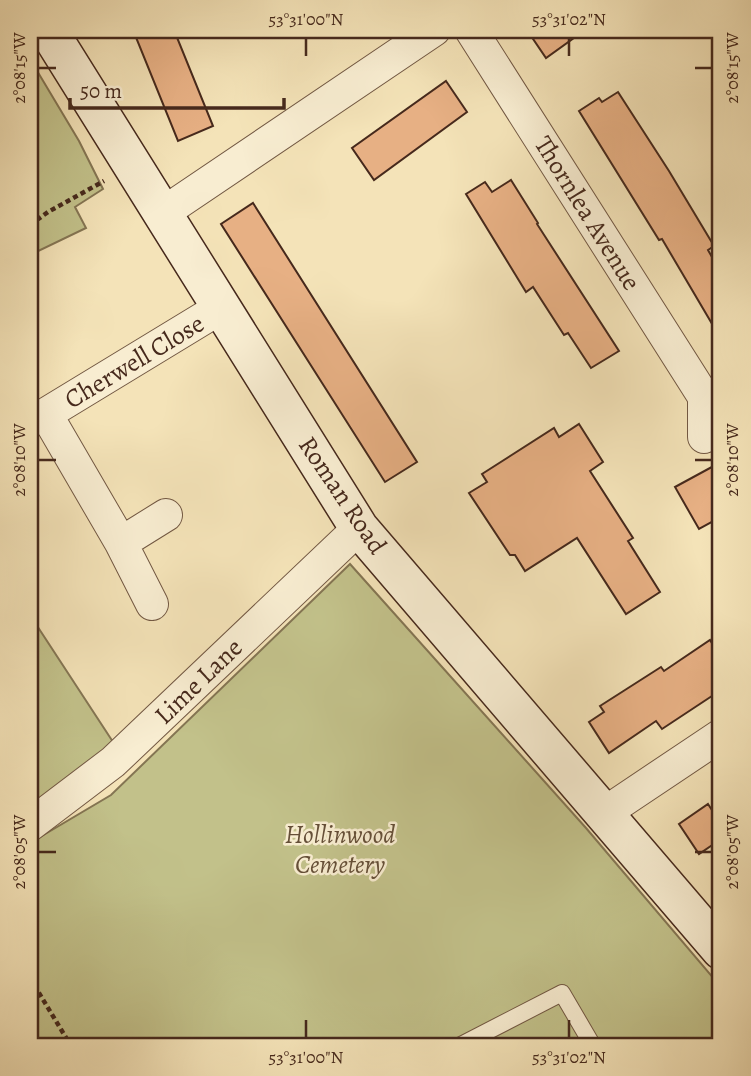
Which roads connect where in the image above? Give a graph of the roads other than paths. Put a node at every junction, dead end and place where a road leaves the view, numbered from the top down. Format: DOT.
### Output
graph roads {
  1 [pos="435,30"];
  2 [pos="471,30"];
  3 [pos="53,37"];
  4 [pos="163,214"];
  5 [pos="222,307"];
  6 [pos="713,396"];
  7 [pos="38,417"];
  8 [pos="704,437"];
  9 [pos="166,515"];
  10 [pos="359,528"];
  11 [pos="121,543"];
  12 [pos="152,604"];
  13 [pos="721,735"];
  14 [pos="604,815"];
  15 [pos="30,825"];
  16 [pos="721,950"];
  17 [pos="459,1046"];
  18 [pos="593,1046"];
  1 -- 4 [label="street"];
  2 -- 6 [label="street, Thornlea Avenue"];
  3 -- 4 [label="street, Roman Road"];
  4 -- 5 [label="street, Roman Road"];
  5 -- 7 [label="street, Cherwell Close"];
  5 -- 10 [label="street, Roman Road"];
  6 -- 8 [label="street, Thornlea Avenue"];
  7 -- 11 [label="street, Cherwell Close"];
  9 -- 11 [label="street"];
  10 -- 14 [label="street, Roman Road"];
  10 -- 15 [label="street, Lime Lane"];
  11 -- 12 [label="street, Cherwell Close"];
  13 -- 14 [label="street"];
  14 -- 16 [label="street, Roman Road"];
  17 -- 18 [label="lane"];
}
